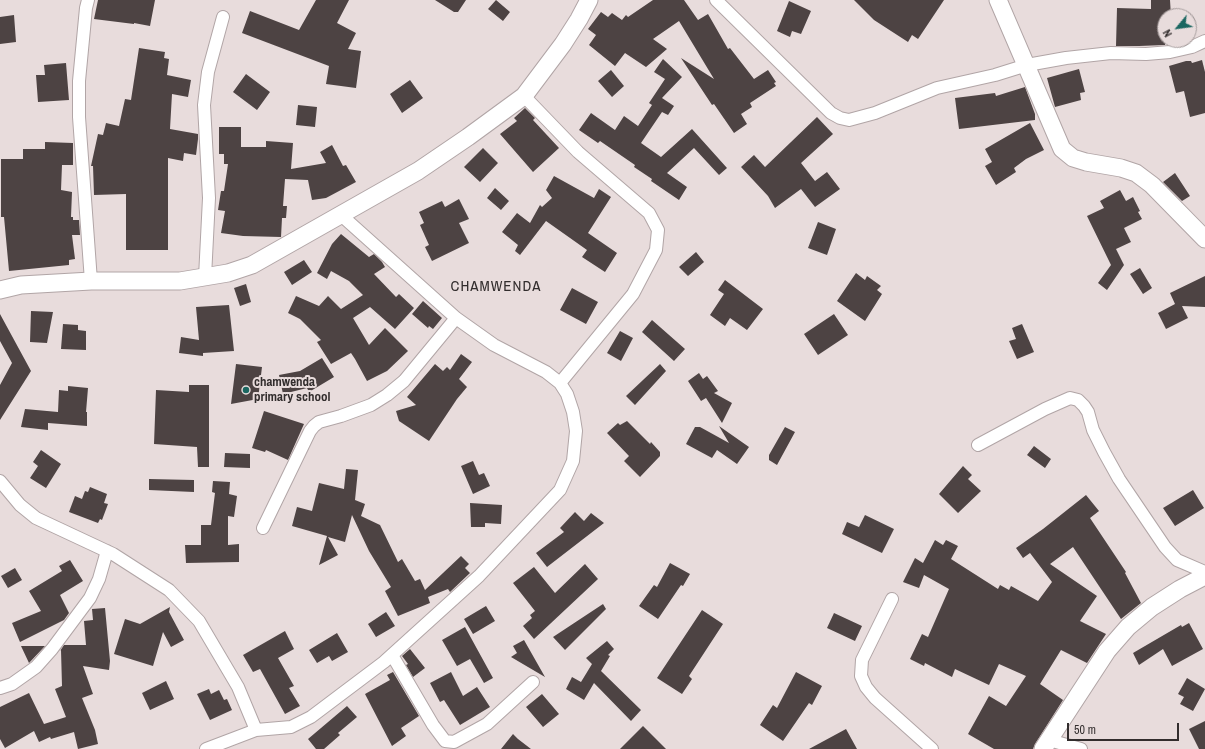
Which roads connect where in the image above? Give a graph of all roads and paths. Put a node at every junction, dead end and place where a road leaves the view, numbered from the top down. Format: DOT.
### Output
graph roads {
  1 [pos="88,0"];
  2 [pos="589,0"];
  3 [pos="716,0"];
  4 [pos="998,0"];
  5 [pos="223,17"];
  6 [pos="1205,41"];
  7 [pos="1026,65"];
  8 [pos="524,96"];
  9 [pos="341,215"];
  10 [pos="1205,239"];
  11 [pos="205,277"];
  12 [pos="91,281"];
  13 [pos="0,290"];
  14 [pos="456,318"];
  15 [pos="560,384"];
  16 [pos="978,445"];
  17 [pos="0,481"];
  18 [pos="263,528"];
  19 [pos="107,552"];
  20 [pos="1205,572"];
  21 [pos="1205,576"];
  22 [pos="892,599"];
  23 [pos="392,655"];
  24 [pos="534,682"];
  25 [pos="0,688"];
  26 [pos="256,730"];
  27 [pos="455,745"];
  28 [pos="1046,745"];
  29 [pos="206,749"];
  30 [pos="932,749"];
  31 [pos="1081,749"];
  1 -- 12 [label="street"];
  2 -- 8 [label="street"];
  3 -- 7 [label="street"];
  4 -- 7 [label="street"];
  5 -- 11 [label="street"];
  6 -- 7 [label="street"];
  7 -- 10 [label="street"];
  8 -- 9 [label="street"];
  8 -- 15 [label="street"];
  9 -- 11 [label="street"];
  9 -- 14 [label="street"];
  11 -- 12 [label="street"];
  12 -- 13 [label="street"];
  14 -- 15 [label="street"];
  14 -- 18 [label="street"];
  15 -- 23 [label="street"];
  16 -- 20 [label="street"];
  17 -- 19 [label="street"];
  19 -- 25 [label="street"];
  19 -- 26 [label="street"];
  21 -- 28 [label="street"];
  22 -- 30 [label="street"];
  23 -- 26 [label="street"];
  23 -- 27 [label="street"];
  24 -- 27 [label="street"];
  26 -- 29 [label="street"];
  28 -- 31 [label="street"];
}
